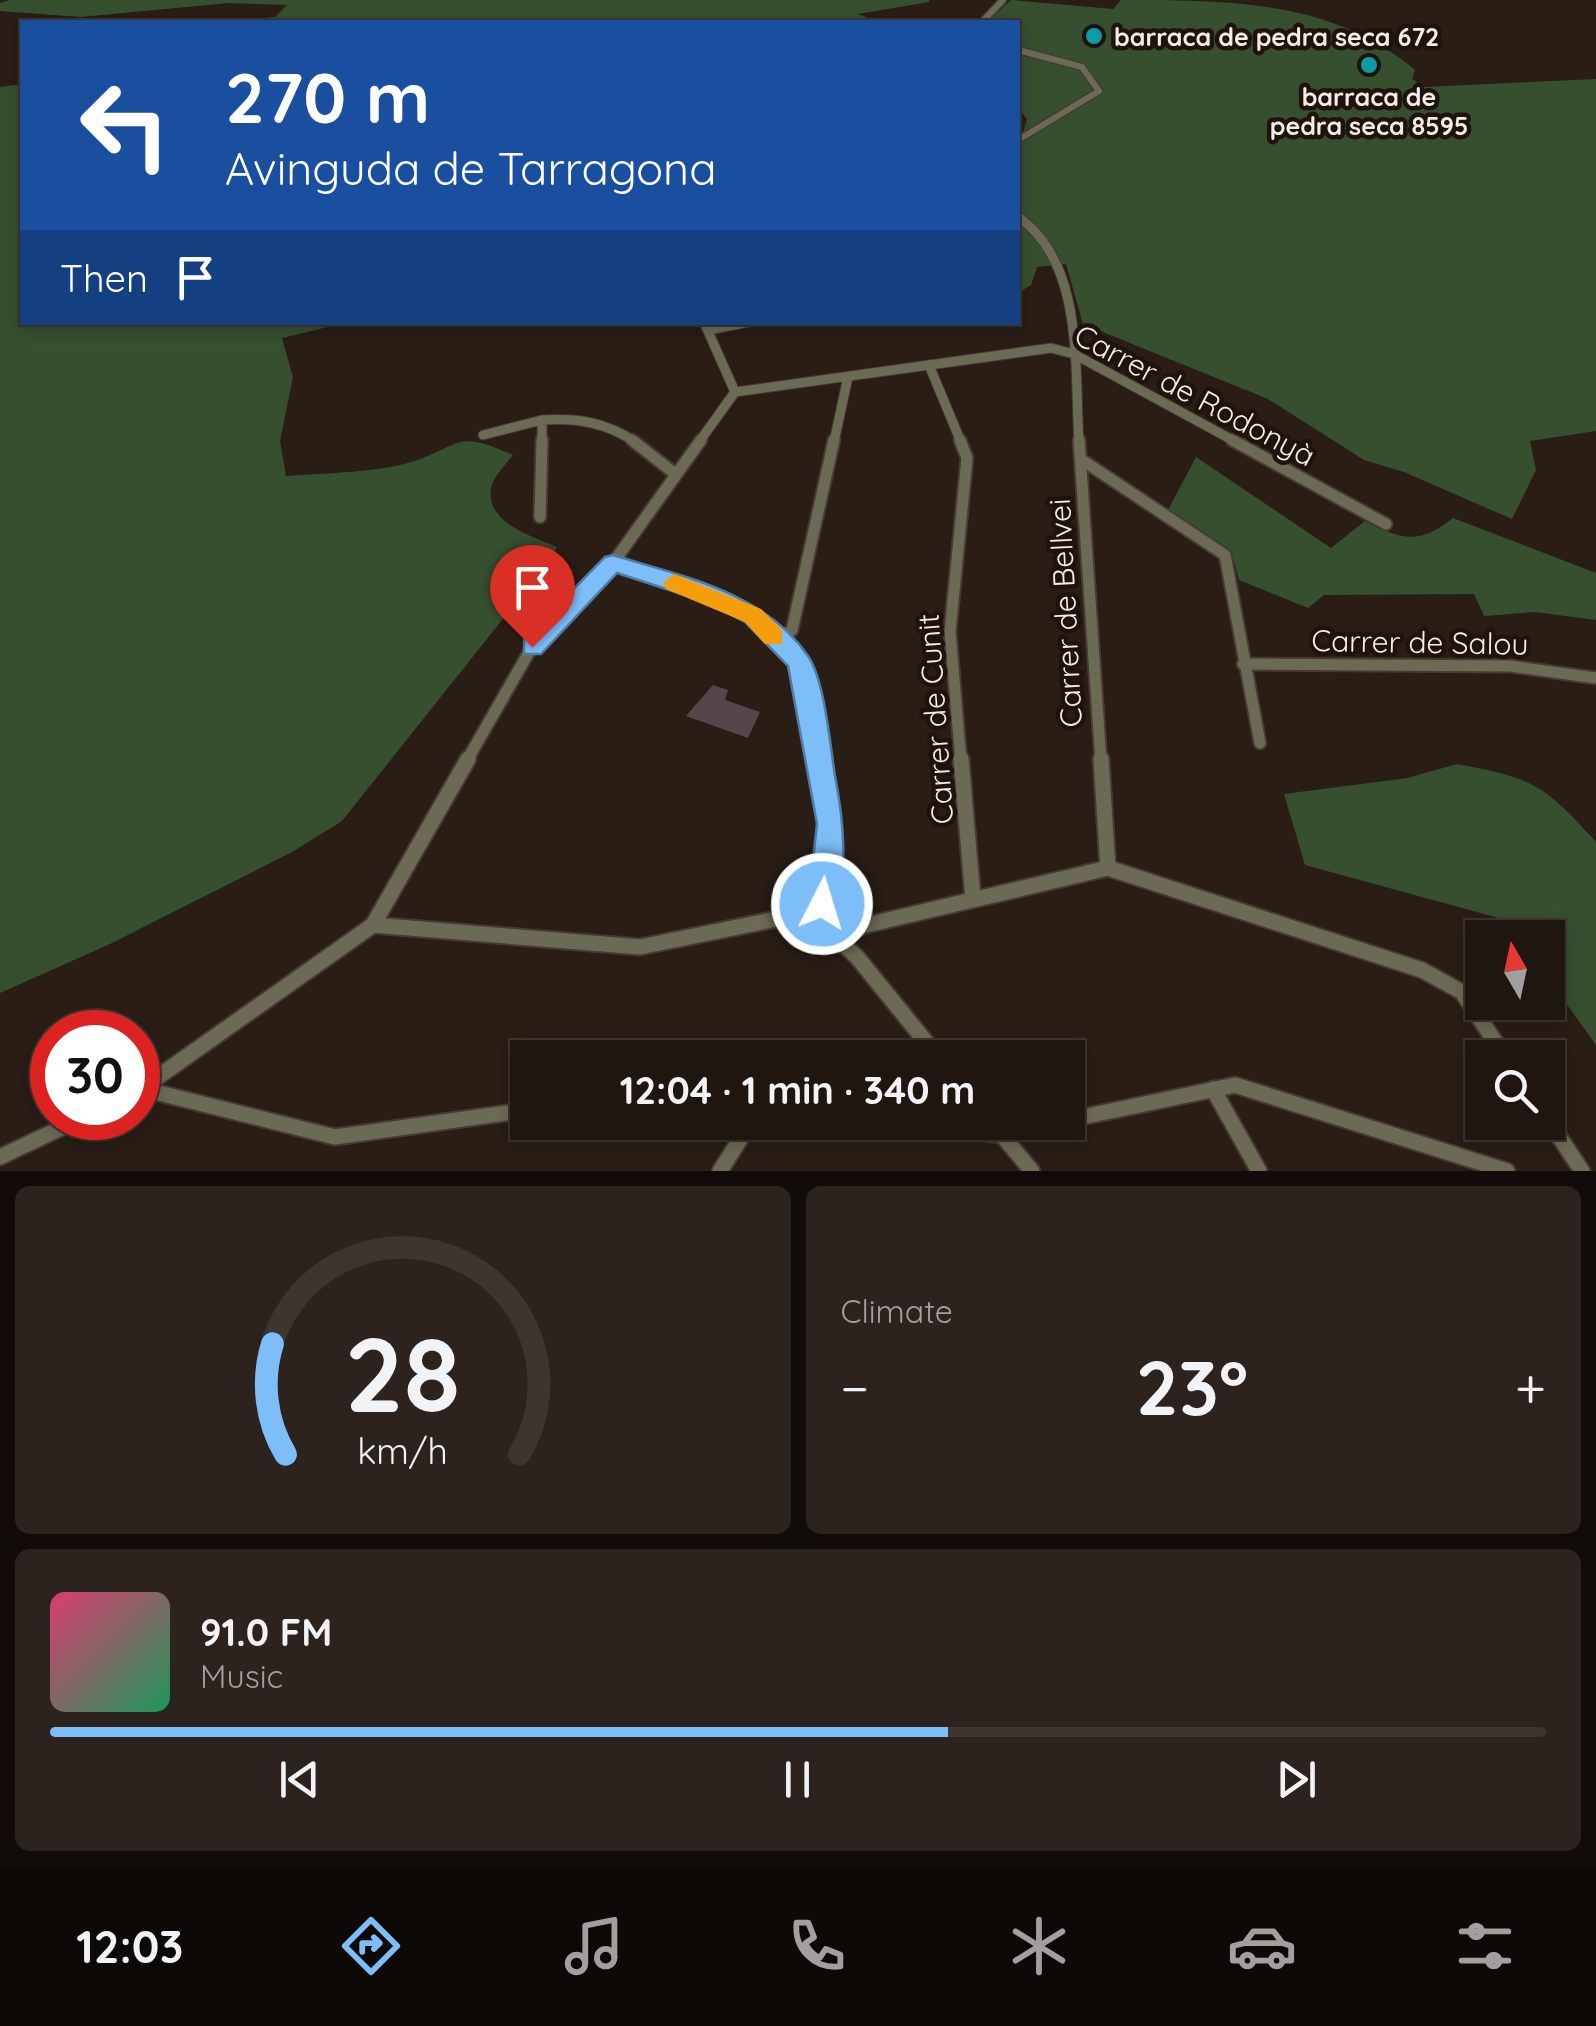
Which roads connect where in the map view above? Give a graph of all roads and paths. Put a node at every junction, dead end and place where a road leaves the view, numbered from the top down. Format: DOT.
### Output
graph roads {
  1 [pos="1003,0"];
  2 [pos="984,20"];
  3 [pos="1020,51"];
  4 [pos="1020,139"];
  5 [pos="1020,218"];
  6 [pos="706,326"];
  7 [pos="1074,354"];
  8 [pos="929,365"];
  9 [pos="848,377"];
  10 [pos="734,392"];
  11 [pos="542,420"];
  12 [pos="483,436"];
  13 [pos="1082,460"];
  14 [pos="674,474"];
  15 [pos="540,517"];
  16 [pos="1386,524"];
  17 [pos="613,563"];
  18 [pos="778,642"];
  19 [pos="1242,664"];
  20 [pos="1596,678"];
  21 [pos="1260,743"];
  22 [pos="1108,868"];
  23 [pos="973,899"];
  24 [pos="822,924"];
  25 [pos="373,925"];
  26 [pos="924,1040"];
  27 [pos="1494,1040"];
  28 [pos="160,1076"];
  29 [pos="1213,1090"];
  30 [pos="160,1095"];
  31 [pos="510,1113"];
  32 [pos="1085,1116"];
  33 [pos="36,1140"];
  34 [pos="740,1140"];
  35 [pos="1006,1140"];
  36 [pos="1561,1140"];
  37 [pos="0,1157"];
  38 [pos="720,1171"];
  39 [pos="1032,1171"];
  40 [pos="1259,1171"];
  41 [pos="1507,1171"];
  42 [pos="1582,1171"];
  1 -- 2 [label="street"];
  3 -- 4 [label="street"];
  5 -- 7 [label="street, Carrer de Bellvei"];
  6 -- 10 [label="street"];
  7 -- 8 [label="street, Carrer de Rodonyà"];
  7 -- 13 [label="street, Carrer de Bellvei"];
  7 -- 16 [label="street, Carrer de Rodonyà"];
  8 -- 9 [label="street, Carrer de Rodonyà"];
  8 -- 23 [label="street, Carrer de Cunit"];
  9 -- 10 [label="street, Carrer de Rodonyà"];
  9 -- 18 [label="street"];
  10 -- 14 [label="street"];
  11 -- 12 [label="street"];
  11 -- 14 [label="street"];
  11 -- 15 [label="street"];
  13 -- 19 [label="street"];
  13 -- 22 [label="street, Carrer de Bellvei"];
  14 -- 17 [label="street"];
  17 -- 18 [label="street"];
  17 -- 25 [label="street"];
  18 -- 24 [label="street"];
  19 -- 20 [label="street, Carrer de Salou"];
  19 -- 21 [label="street"];
  22 -- 23 [label="street"];
  22 -- 27 [label="street"];
  23 -- 24 [label="street"];
  24 -- 25 [label="street"];
  24 -- 26 [label="street"];
  25 -- 28 [label="street"];
  29 -- 32 [label="street"];
  29 -- 40 [label="street"];
  29 -- 41 [label="street"];
  30 -- 31 [label="street"];
  33 -- 37 [label="street"];
  34 -- 38 [label="street"];
  35 -- 39 [label="street"];
  36 -- 42 [label="street"];
}
